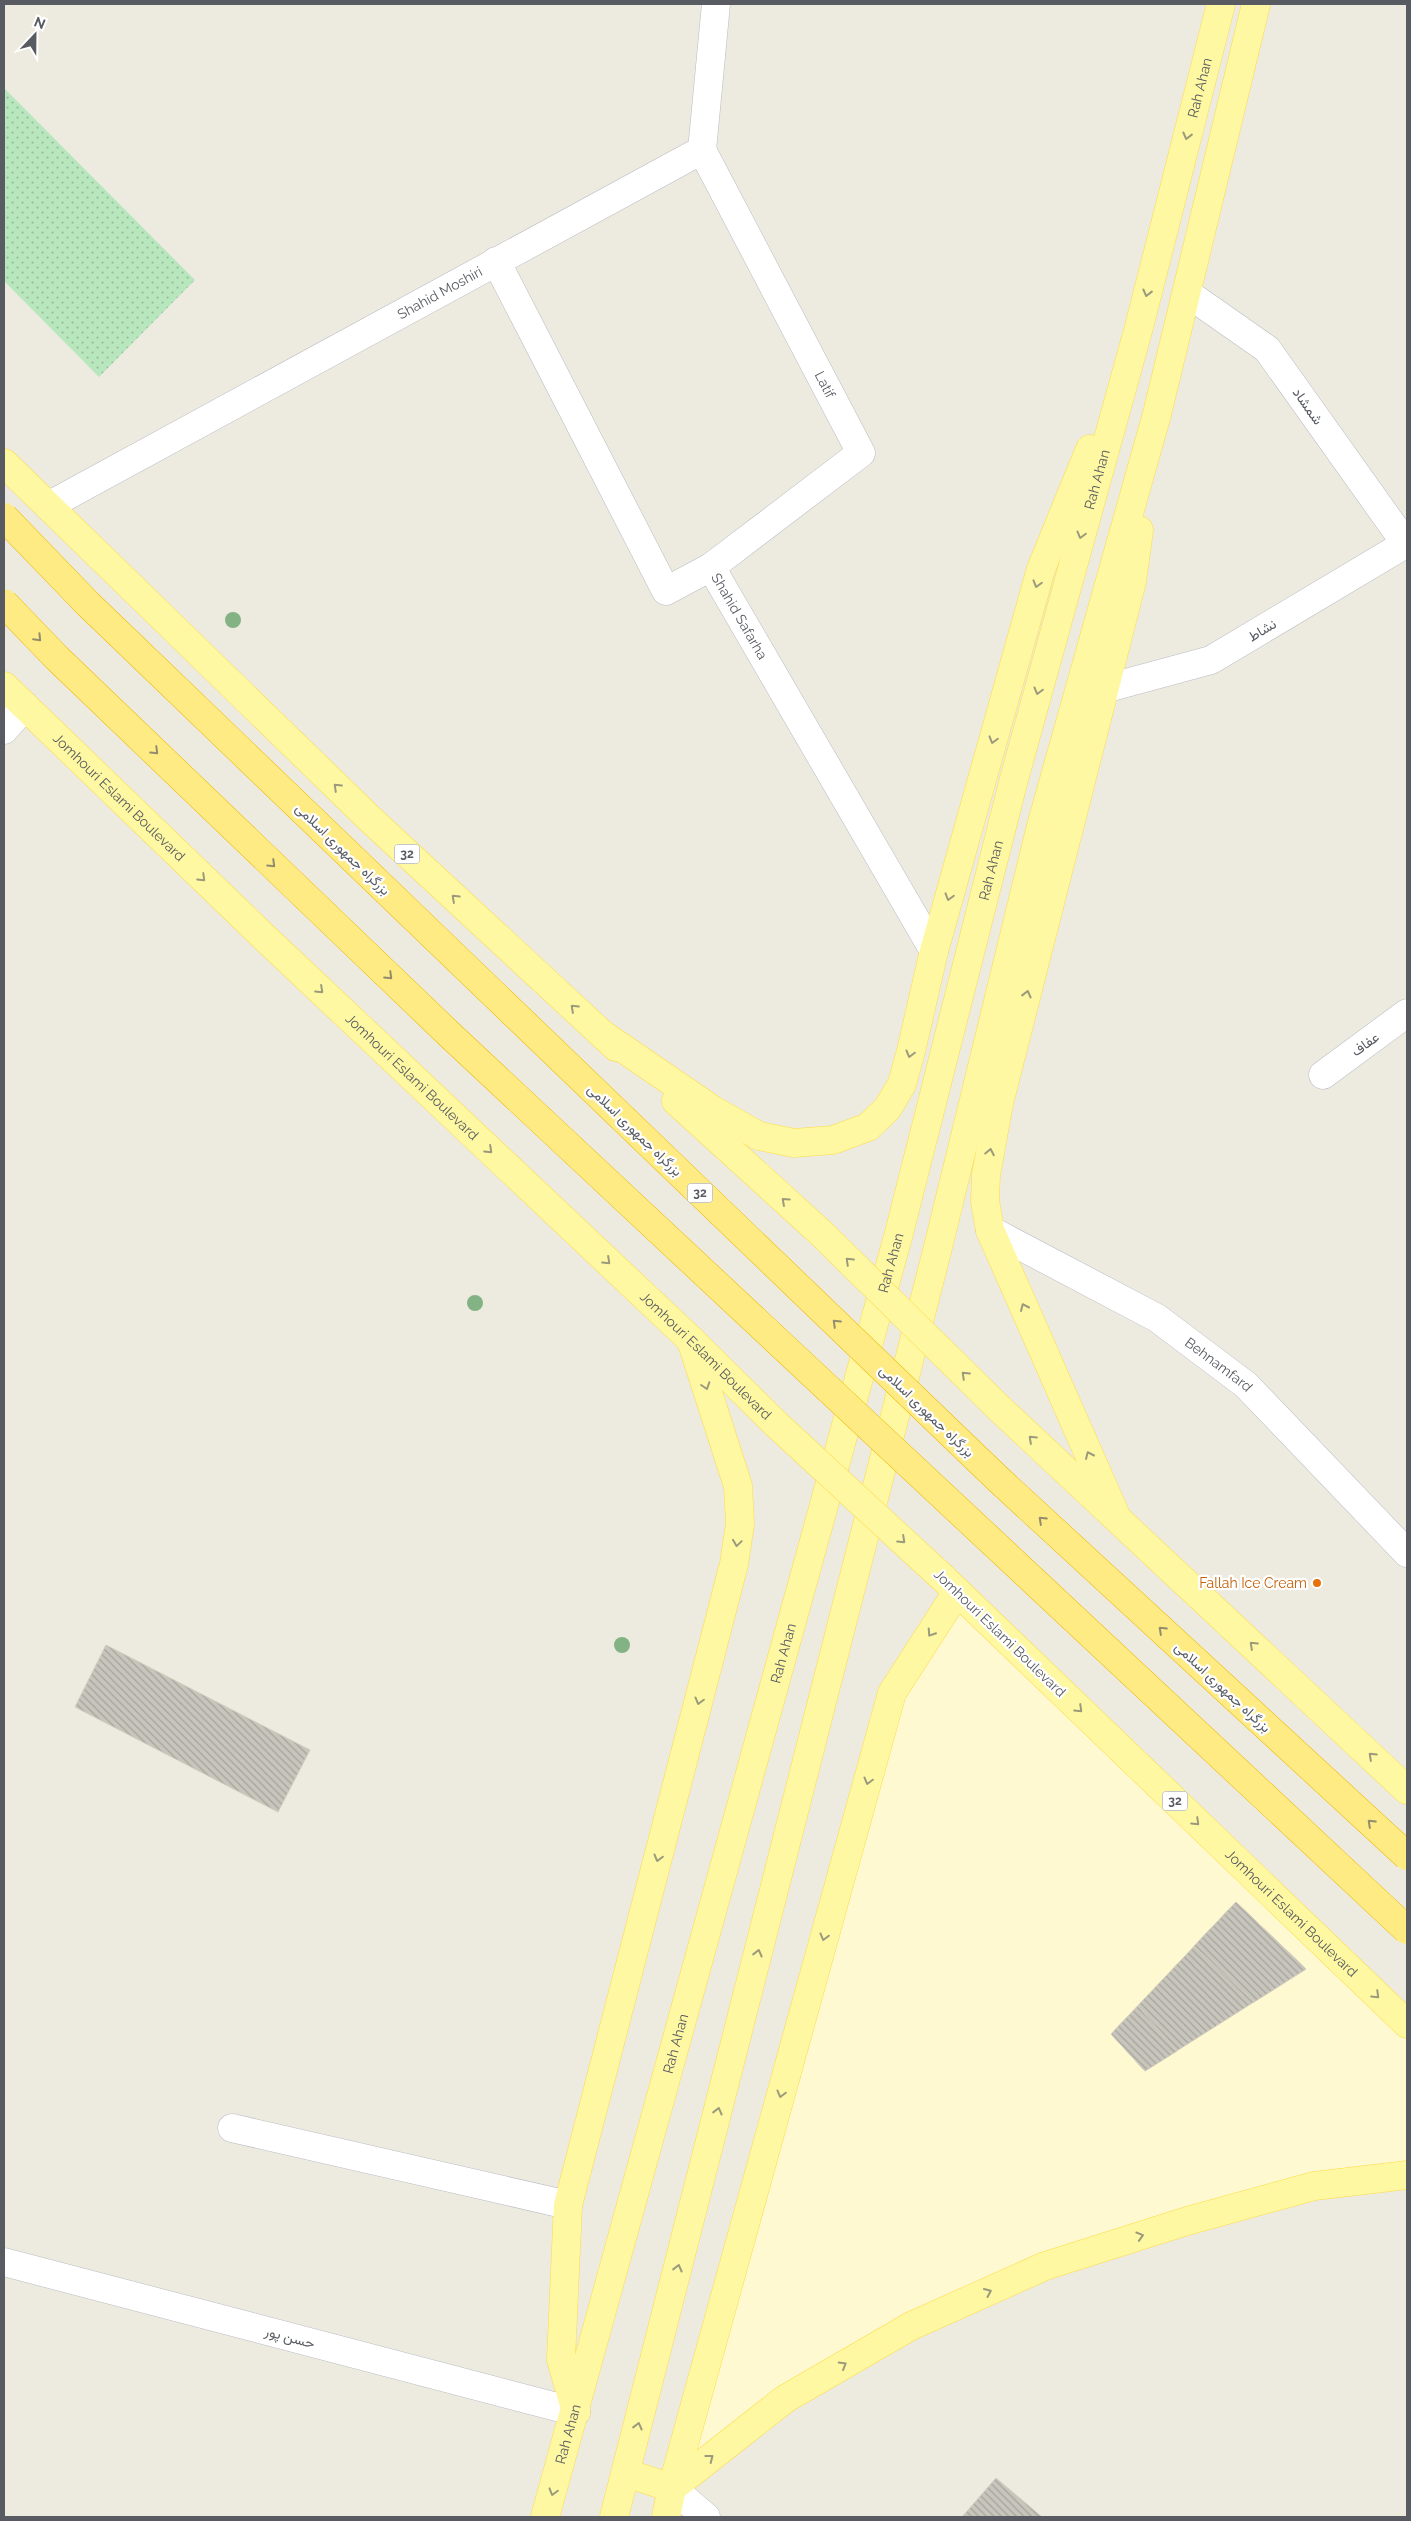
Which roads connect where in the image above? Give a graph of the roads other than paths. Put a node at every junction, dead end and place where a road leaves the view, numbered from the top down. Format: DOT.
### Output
graph roads {
  1 [pos="716,4"];
  2 [pos="1221,4"];
  3 [pos="1256,4"];
  4 [pos="702,150"];
  5 [pos="496,261"];
  6 [pos="1187,293"];
  7 [pos="1139,327"];
  8 [pos="1157,414"];
  9 [pos="4,463"];
  10 [pos="48,506"];
  11 [pos="4,517"];
  12 [pos="1406,543"];
  13 [pos="711,567"];
  14 [pos="4,604"];
  15 [pos="4,686"];
  16 [pos="1104,689"];
  17 [pos="25,706"];
  18 [pos="4,730"];
  19 [pos="934,951"];
  20 [pos="1407,1012"];
  21 [pos="602,1034"];
  22 [pos="1323,1075"];
  23 [pos="990,1230"];
  24 [pos="691,1340"];
  25 [pos="1116,1516"];
  26 [pos="1407,1553"];
  27 [pos="950,1585"];
  28 [pos="1407,1790"];
  29 [pos="1407,1856"];
  30 [pos="1407,1930"];
  31 [pos="1407,2024"];
  32 [pos="232,2128"];
  33 [pos="1407,2175"];
  34 [pos="568,2205"];
  35 [pos="4,2262"];
  36 [pos="576,2412"];
  37 [pos="626,2473"];
  38 [pos="672,2488"];
  39 [pos="546,2517"];
  40 [pos="614,2517"];
  41 [pos="666,2517"];
  42 [pos="706,2517"];
  1 -- 4 [label="street"];
  2 -- 7 [label="main road, Rah Ahan, one-way"];
  3 -- 6 [label="main road"];
  4 -- 5 [label="street, Shahid Moshiri"];
  4 -- 13 [label="street, Latif"];
  5 -- 10 [label="street, Shahid Moshiri"];
  5 -- 13 [label="street, Shahid Safarha"];
  6 -- 8 [label="main road"];
  6 -- 12 [label="street, شمشاد"];
  7 -- 19 [label="main road, one-way"];
  7 -- 36 [label="main road, Rah Ahan, one-way"];
  8 -- 16 [label="main road"];
  37 -- 8 [label="main road, one-way"];
  9 -- 10 [label="main road, 32"];
  21 -- 10 [label="main road, 32, one-way"];
  29 -- 11 [label="highway, بزرگراه جمهوری اسلامی / 32, one-way, bridge"];
  12 -- 16 [label="street, نشاط"];
  13 -- 19 [label="street, Shahid Safarha"];
  14 -- 30 [label="highway, one-way, bridge"];
  15 -- 17 [label="main road, Jomhouri Eslami Boulevard / 32"];
  23 -- 16 [label="main road, one-way"];
  17 -- 18 [label="street"];
  17 -- 24 [label="main road, Jomhouri Eslami Boulevard / 32, one-way"];
  19 -- 21 [label="main road, one-way"];
  20 -- 22 [label="street, عفاف"];
  25 -- 21 [label="main road, 32, one-way, bridge"];
  25 -- 23 [label="main road, one-way"];
  23 -- 26 [label="street, Behnamfard"];
  24 -- 27 [label="main road, Jomhouri Eslami Boulevard / 32, one-way, bridge"];
  24 -- 34 [label="main road, one-way"];
  28 -- 25 [label="main road, 32, one-way"];
  27 -- 31 [label="main road, Jomhouri Eslami Boulevard / 32, one-way"];
  27 -- 38 [label="main road, one-way"];
  32 -- 34 [label="street"];
  38 -- 33 [label="main road, one-way"];
  34 -- 36 [label="main road"];
  35 -- 36 [label="street, حسن پور"];
  36 -- 39 [label="main road, Rah Ahan, one-way"];
  37 -- 38 [label="main road"];
  37 -- 40 [label="main road"];
  38 -- 41 [label="main road"];
  38 -- 42 [label="street"];
}
